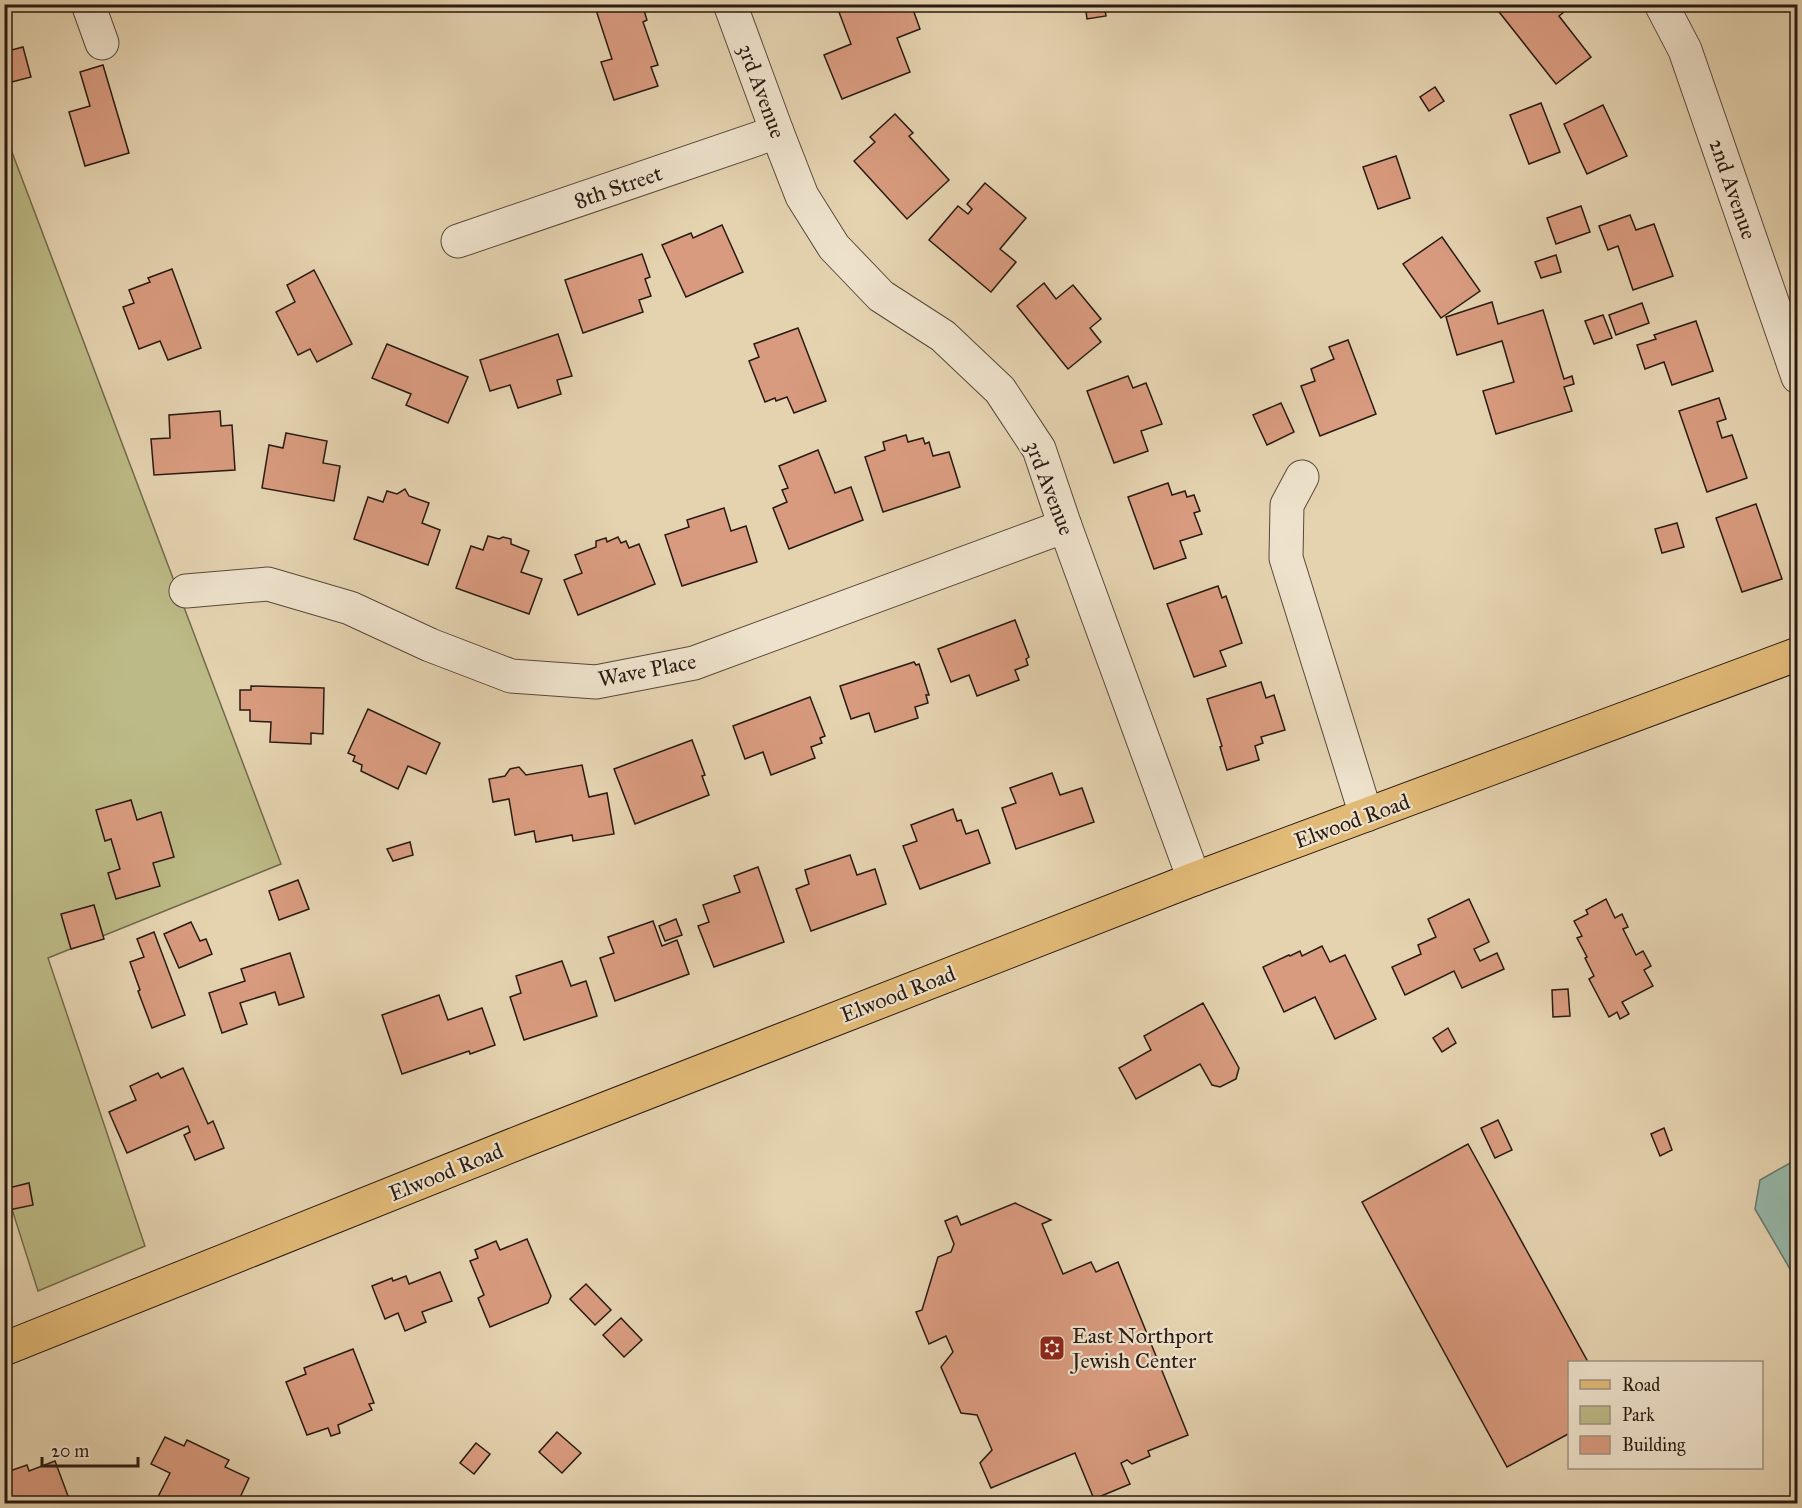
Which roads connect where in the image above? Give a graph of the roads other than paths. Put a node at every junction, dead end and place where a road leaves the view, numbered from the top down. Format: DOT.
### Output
graph roads {
  1 [pos="88,4"];
  2 [pos="730,4"];
  3 [pos="1661,4"];
  4 [pos="102,44"];
  5 [pos="777,132"];
  6 [pos="458,241"];
  7 [pos="1797,377"];
  8 [pos="1302,477"];
  9 [pos="1065,526"];
  10 [pos="186,591"];
  11 [pos="1797,654"];
  12 [pos="1366,815"];
  13 [pos="1194,879"];
  14 [pos="4,1349"];
  1 -- 4 [label="street"];
  2 -- 5 [label="street, 3rd Avenue"];
  3 -- 7 [label="street, 2nd Avenue"];
  5 -- 6 [label="street, 8th Street"];
  5 -- 9 [label="street, 3rd Avenue"];
  8 -- 12 [label="street"];
  9 -- 10 [label="street, Wave Place"];
  9 -- 13 [label="street, 3rd Avenue"];
  11 -- 12 [label="main road, Elwood Road"];
  12 -- 13 [label="main road, Elwood Road"];
  13 -- 14 [label="main road, Elwood Road"];
}
